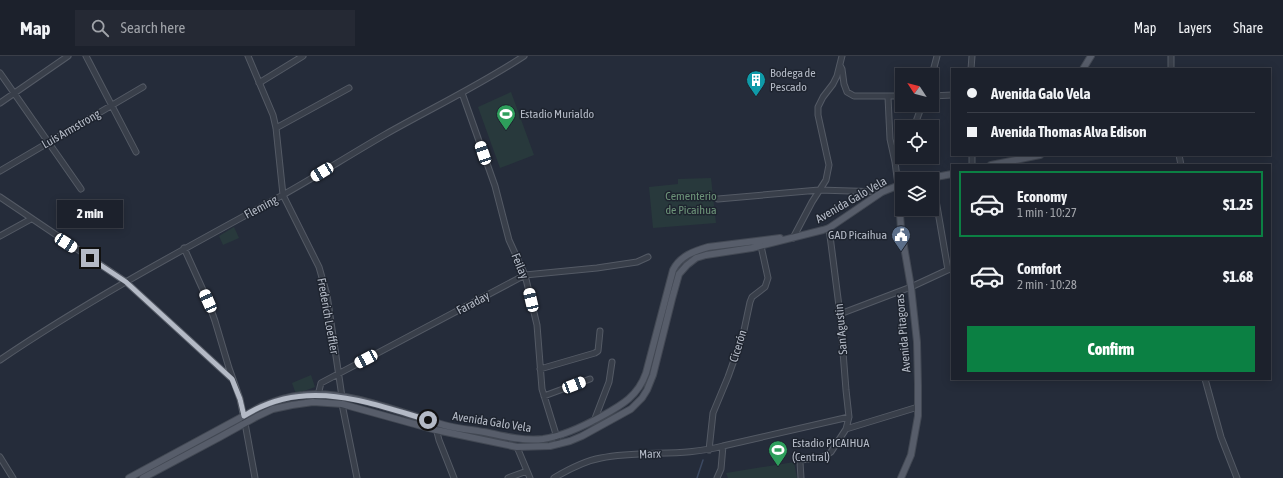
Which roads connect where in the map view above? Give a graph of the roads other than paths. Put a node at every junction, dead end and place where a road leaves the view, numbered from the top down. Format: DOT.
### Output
graph roads {
  1 [pos="68,56"];
  2 [pos="86,56"];
  3 [pos="248,56"];
  4 [pos="303,56"];
  5 [pos="524,56"];
  6 [pos="842,56"];
  7 [pos="938,56"];
  8 [pos="972,56"];
  9 [pos="1091,56"];
  10 [pos="1171,56"];
  11 [pos="840,65"];
  12 [pos="934,68"];
  13 [pos="971,68"];
  14 [pos="1083,68"];
  15 [pos="1171,68"];
  16 [pos="0,73"];
  17 [pos="259,83"];
  18 [pos="143,87"];
  19 [pos="349,88"];
  20 [pos="14,93"];
  21 [pos="462,93"];
  22 [pos="951,95"];
  23 [pos="888,96"];
  24 [pos="895,96"];
  25 [pos="939,96"];
  26 [pos="0,102"];
  27 [pos="112,105"];
  28 [pos="276,128"];
  29 [pos="48,142"];
  30 [pos="136,152"];
  31 [pos="1035,156"];
  32 [pos="895,162"];
  33 [pos="996,164"];
  34 [pos="0,171"];
  35 [pos="951,174"];
  36 [pos="939,177"];
  37 [pos="895,187"];
  38 [pos="81,188"];
  39 [pos="819,190"];
  40 [pos="882,192"];
  41 [pos="283,195"];
  42 [pos="0,197"];
  43 [pos="718,199"];
  44 [pos="939,213"];
  45 [pos="901,216"];
  46 [pos="31,219"];
  47 [pos="829,228"];
  48 [pos="0,236"];
  49 [pos="790,239"];
  50 [pos="761,246"];
  51 [pos="184,248"];
  52 [pos="648,257"];
  53 [pos="950,269"];
  54 [pos="525,275"];
  55 [pos="126,282"];
  56 [pos="911,287"];
  57 [pos="840,314"];
  58 [pos="600,331"];
  59 [pos="0,360"];
  60 [pos="612,362"];
  61 [pos="540,369"];
  62 [pos="338,374"];
  63 [pos="232,379"];
  64 [pos="590,379"];
  65 [pos="1206,380"];
  66 [pos="318,395"];
  67 [pos="544,396"];
  68 [pos="342,400"];
  69 [pos="918,407"];
  70 [pos="244,416"];
  71 [pos="849,417"];
  72 [pos="594,421"];
  73 [pos="435,422"];
  74 [pos="245,423"];
  75 [pos="846,429"];
  76 [pos="436,430"];
  77 [pos="556,436"];
  78 [pos="558,444"];
  79 [pos="723,446"];
  80 [pos="518,447"];
  81 [pos="709,450"];
  82 [pos="0,457"];
  83 [pos="527,471"];
  84 [pos="147,474"];
  85 [pos="718,476"];
  86 [pos="13,478"];
  87 [pos="129,478"];
  88 [pos="255,478"];
  89 [pos="358,478"];
  90 [pos="454,478"];
  91 [pos="508,478"];
  92 [pos="530,478"];
  93 [pos="554,478"];
  94 [pos="802,478"];
  95 [pos="901,478"];
  96 [pos="1237,478"];
  1 -- 20 [label="street"];
  2 -- 27 [label="street"];
  3 -- 17 [label="street"];
  4 -- 17 [label="street"];
  5 -- 21 [label="street, Fleming"];
  6 -- 11 [label="street"];
  7 -- 12 [label="street"];
  8 -- 13 [label="street"];
  9 -- 14 [label="main road"];
  10 -- 15 [label="street"];
  11 -- 23 [label="street"];
  11 -- 39 [label="street"];
  16 -- 20 [label="street"];
  17 -- 28 [label="street"];
  18 -- 27 [label="street, Luis Armstrong"];
  19 -- 28 [label="street"];
  20 -- 26 [label="street"];
  20 -- 29 [label="street"];
  21 -- 41 [label="street, Fleming"];
  21 -- 54 [label="street, Feilay"];
  22 -- 25 [label="street"];
  23 -- 24 [label="street"];
  23 -- 32 [label="street"];
  27 -- 29 [label="street, Luis Armstrong"];
  27 -- 30 [label="street"];
  28 -- 41 [label="street"];
  29 -- 34 [label="street, Luis Armstrong"];
  29 -- 38 [label="street"];
  31 -- 33 [label="main road"];
  35 -- 36 [label="main road"];
  37 -- 40 [label="main road, Avenida Galo Vela"];
  39 -- 40 [label="street"];
  39 -- 43 [label="street"];
  39 -- 49 [label="street"];
  40 -- 47 [label="main road, Avenida Galo Vela"];
  41 -- 51 [label="street, Fleming"];
  41 -- 62 [label="street, Frederich Loeffler"];
  42 -- 46 [label="street"];
  44 -- 53 [label="street"];
  45 -- 56 [label="main road, Avenida Pitagoras"];
  46 -- 48 [label="street"];
  46 -- 55 [label="street"];
  47 -- 49 [label="main road, Avenida Galo Vela"];
  47 -- 57 [label="street, San Agustin"];
  49 -- 50 [label="main road, Avenida Galo Vela"];
  49 -- 72 [label="main road, Avenida Galo Vela"];
  50 -- 78 [label="main road, Avenida Galo Vela"];
  50 -- 81 [label="street, Cicerón"];
  51 -- 55 [label="street, Fleming"];
  51 -- 63 [label="street"];
  52 -- 54 [label="street, Faraday"];
  53 -- 56 [label="street"];
  54 -- 61 [label="street, Feilay"];
  54 -- 62 [label="street, Faraday"];
  55 -- 59 [label="street, Fleming"];
  55 -- 63 [label="street"];
  56 -- 57 [label="street"];
  56 -- 69 [label="main road, Avenida Pitagoras"];
  57 -- 71 [label="street, San Agustin"];
  58 -- 61 [label="street"];
  60 -- 72 [label="street"];
  61 -- 67 [label="street, Feilay"];
  62 -- 66 [label="street, Faraday"];
  62 -- 68 [label="street, Frederich Loeffler"];
  63 -- 70 [label="street"];
  64 -- 67 [label="street"];
  65 -- 96 [label="street"];
  66 -- 68 [label="main road, Avenida Galo Vela"];
  66 -- 70 [label="main road, Avenida Galo Vela"];
  67 -- 77 [label="street, Feilay"];
  68 -- 73 [label="main road, Avenida Galo Vela"];
  68 -- 74 [label="main road, Avenida Galo Vela"];
  68 -- 76 [label="main road, Avenida Galo Vela"];
  68 -- 89 [label="street, Frederich Loeffler"];
  69 -- 75 [label="street"];
  69 -- 95 [label="main road, Avenida Pitagoras"];
  70 -- 74 [label="street"];
  70 -- 84 [label="main road, Avenida Galo Vela"];
  71 -- 75 [label="street, San Agustin"];
  71 -- 79 [label="street, Marx"];
  72 -- 77 [label="main road, Avenida Galo Vela"];
  73 -- 76 [label="street"];
  73 -- 77 [label="main road, Avenida Galo Vela"];
  74 -- 84 [label="main road, Avenida Galo Vela"];
  74 -- 88 [label="street"];
  75 -- 94 [label="street"];
  76 -- 80 [label="main road, Avenida Galo Vela"];
  76 -- 90 [label="street"];
  77 -- 78 [label="street, Feilay"];
  78 -- 80 [label="main road, Avenida Galo Vela"];
  79 -- 81 [label="street, Marx"];
  79 -- 85 [label="street"];
  80 -- 83 [label="street"];
  81 -- 93 [label="street, Marx"];
  82 -- 86 [label="street"];
  83 -- 91 [label="street"];
  83 -- 92 [label="street"];
  84 -- 87 [label="main road, Avenida Galo Vela"];
}
